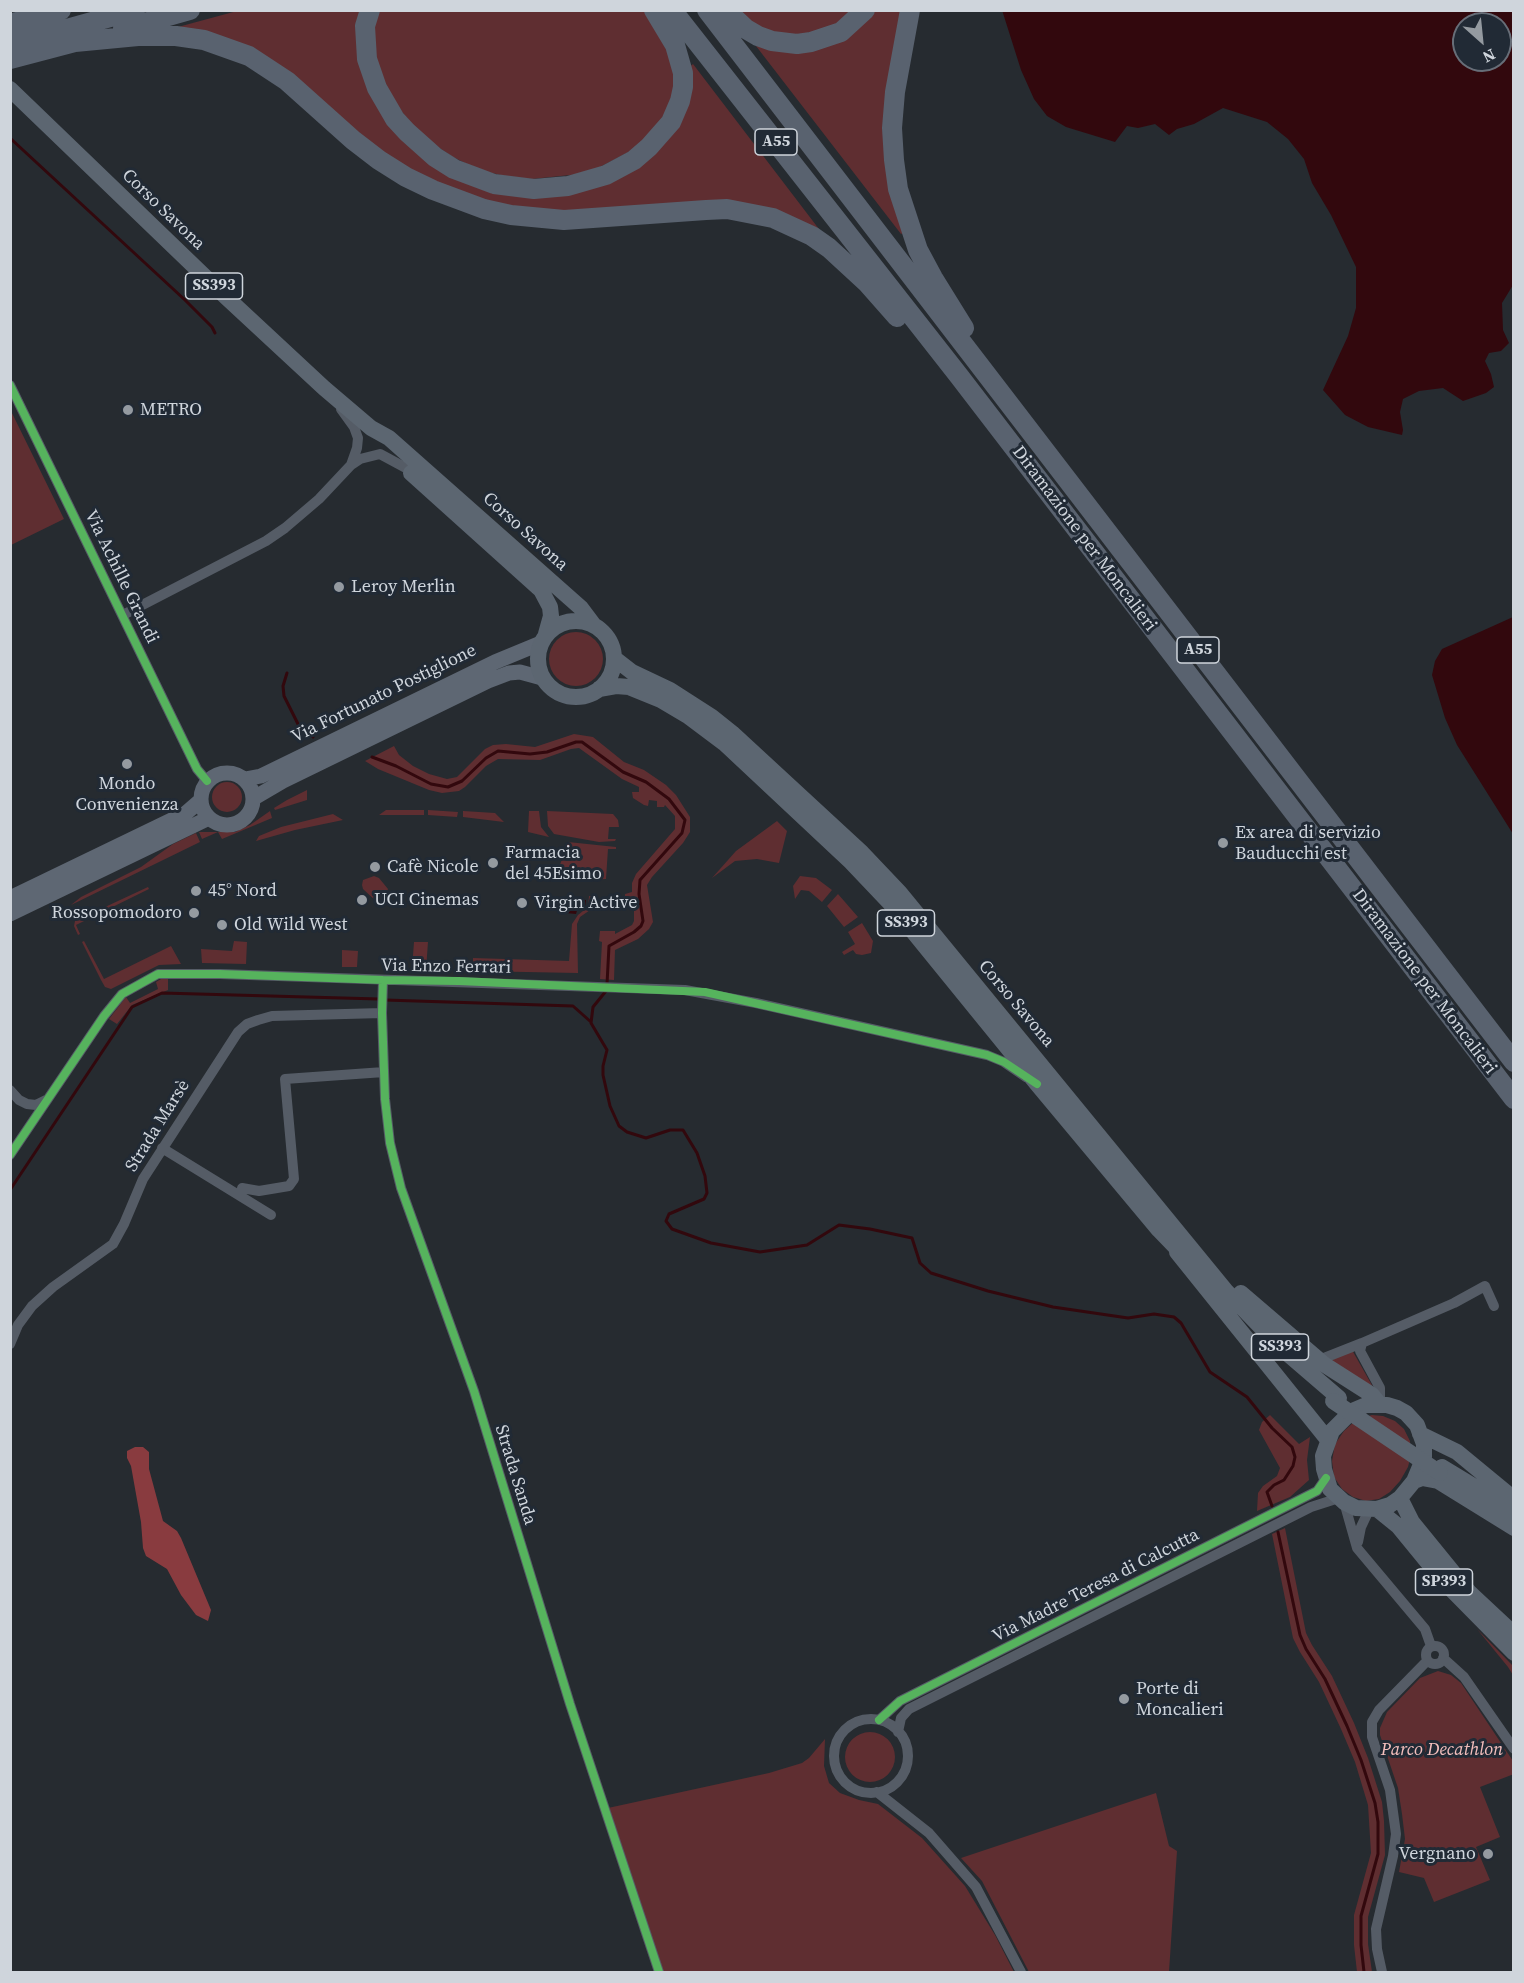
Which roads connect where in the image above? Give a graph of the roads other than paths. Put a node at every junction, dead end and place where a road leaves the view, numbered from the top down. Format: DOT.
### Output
graph roads {
  1 [pos="18,10"];
  2 [pos="61,10"];
  3 [pos="135,10"];
  4 [pos="190,10"];
  5 [pos="370,10"];
  6 [pos="654,10"];
  7 [pos="672,10"];
  8 [pos="707,10"];
  9 [pos="726,10"];
  10 [pos="865,10"];
  11 [pos="910,10"];
  12 [pos="10,13"];
  13 [pos="10,24"];
  14 [pos="75,42"];
  15 [pos="10,45"];
  16 [pos="10,59"];
  17 [pos="10,89"];
  18 [pos="959,376"];
  19 [pos="10,385"];
  20 [pos="995,386"];
  21 [pos="324,388"];
  22 [pos="371,428"];
  23 [pos="351,465"];
  24 [pos="406,468"];
  25 [pos="123,615"];
  26 [pos="593,624"];
  27 [pos="543,638"];
  28 [pos="614,658"];
  29 [pos="543,678"];
  30 [pos="599,689"];
  31 [pos="245,779"];
  32 [pos="207,781"];
  33 [pos="254,798"];
  34 [pos="201,800"];
  35 [pos="209,818"];
  36 [pos="10,898"];
  37 [pos="10,914"];
  38 [pos="383,980"];
  39 [pos="382,1010"];
  40 [pos="1514,1062"];
  41 [pos="384,1072"];
  42 [pos="1037,1084"];
  43 [pos="10,1090"];
  44 [pos="1514,1099"];
  45 [pos="46,1100"];
  46 [pos="162,1148"];
  47 [pos="10,1155"];
  48 [pos="242,1188"];
  49 [pos="271,1215"];
  50 [pos="1164,1226"];
  51 [pos="1494,1306"];
  52 [pos="1362,1343"];
  53 [pos="10,1344"];
  54 [pos="1319,1360"];
  55 [pos="1380,1405"];
  56 [pos="1420,1434"];
  57 [pos="1328,1440"];
  58 [pos="1441,1470"];
  59 [pos="1326,1478"];
  60 [pos="1414,1481"];
  61 [pos="1400,1498"];
  62 [pos="1514,1499"];
  63 [pos="1341,1500"];
  64 [pos="1373,1509"];
  65 [pos="1514,1510"];
  66 [pos="1514,1519"];
  67 [pos="1514,1528"];
  68 [pos="1357,1548"];
  69 [pos="1514,1634"];
  70 [pos="1431,1646"];
  71 [pos="1514,1653"];
  72 [pos="1443,1658"];
  73 [pos="1427,1660"];
  74 [pos="879,1720"];
  75 [pos="898,1732"];
  76 [pos="1514,1749"];
  77 [pos="896,1783"];
  78 [pos="877,1792"];
  79 [pos="900,1810"];
  80 [pos="660,1972"];
  81 [pos="1022,1972"];
  82 [pos="1382,1972"];
  1 -- 12 [label="highway"];
  2 -- 13 [label="highway"];
  3 -- 15 [label="highway"];
  4 -- 14 [label="highway"];
  5 -- 6 [label="highway"];
  7 -- 18 [label="highway, Diramazione per Moncalieri / A55"];
  8 -- 20 [label="highway, Diramazione per Moncalieri / A55"];
  9 -- 10 [label="highway"];
  11 -- 20 [label="highway"];
  14 -- 16 [label="highway"];
  14 -- 18 [label="highway"];
  17 -- 21 [label="main road, Corso Savona / SS393"];
  18 -- 44 [label="highway, Diramazione per Moncalieri / A55"];
  19 -- 25 [label="street, Via Achille Grandi"];
  20 -- 40 [label="highway, Diramazione per Moncalieri / A55"];
  21 -- 22 [label="main road, Corso Savona / SS393"];
  21 -- 23 [label="street"];
  22 -- 24 [label="main road, Corso Savona / SS393"];
  22 -- 26 [label="main road, Corso Savona / SS393"];
  23 -- 24 [label="street"];
  23 -- 25 [label="street"];
  24 -- 27 [label="main road, Corso Savona / SS393"];
  25 -- 32 [label="street, Via Achille Grandi"];
  26 -- 27 [label="main road"];
  26 -- 28 [label="main road, Corso Savona / SS393"];
  27 -- 29 [label="main road, Corso Savona / SS393"];
  27 -- 31 [label="street, Via Fortunato Postiglione"];
  28 -- 30 [label="main road"];
  28 -- 50 [label="main road, Corso Savona / SS393"];
  29 -- 30 [label="main road, Corso Savona / SS393"];
  29 -- 33 [label="street, Via Fortunato Postiglione"];
  30 -- 42 [label="main road, Corso Savona / SS393"];
  31 -- 32 [label="street"];
  31 -- 33 [label="street"];
  32 -- 34 [label="street"];
  33 -- 35 [label="street"];
  34 -- 35 [label="street"];
  34 -- 36 [label="street"];
  35 -- 37 [label="street"];
  38 -- 39 [label="street, Strada Sanda"];
  38 -- 42 [label="street, Via Enzo Ferrari"];
  38 -- 45 [label="street, Via Enzo Ferrari"];
  39 -- 41 [label="street, Strada Sanda"];
  39 -- 46 [label="street, Strada Marsè"];
  41 -- 48 [label="street"];
  41 -- 80 [label="street, Strada Sanda"];
  42 -- 50 [label="main road, Corso Savona / SS393"];
  43 -- 45 [label="street"];
  45 -- 47 [label="street, Via Enzo Ferrari"];
  46 -- 49 [label="street"];
  46 -- 53 [label="street, Strada Marsè"];
  50 -- 54 [label="main road"];
  50 -- 57 [label="main road"];
  50 -- 58 [label="main road, Corso Savona / SS393, bridge"];
  51 -- 52 [label="street"];
  52 -- 54 [label="street"];
  52 -- 55 [label="street"];
  54 -- 55 [label="main road"];
  55 -- 56 [label="main road"];
  55 -- 57 [label="main road"];
  56 -- 60 [label="main road"];
  56 -- 62 [label="main road"];
  57 -- 59 [label="main road"];
  58 -- 65 [label="main road, Corso Savona / SS393"];
  58 -- 66 [label="main road, Corso Savona / SS393"];
  59 -- 63 [label="main road"];
  59 -- 74 [label="street, Via Madre Teresa di Calcutta"];
  60 -- 61 [label="main road"];
  60 -- 67 [label="main road"];
  61 -- 64 [label="main road"];
  61 -- 69 [label="main road, SP393"];
  63 -- 64 [label="main road"];
  63 -- 68 [label="street"];
  63 -- 75 [label="street, Via Madre Teresa di Calcutta"];
  64 -- 68 [label="street"];
  64 -- 71 [label="main road, SP393"];
  68 -- 70 [label="street"];
  70 -- 72 [label="street"];
  70 -- 73 [label="street"];
  72 -- 73 [label="street"];
  72 -- 76 [label="street"];
  73 -- 82 [label="street"];
  74 -- 75 [label="street"];
  74 -- 78 [label="street"];
  75 -- 77 [label="street"];
  77 -- 78 [label="street"];
  77 -- 79 [label="street"];
  78 -- 79 [label="street"];
  79 -- 81 [label="street"];
}
